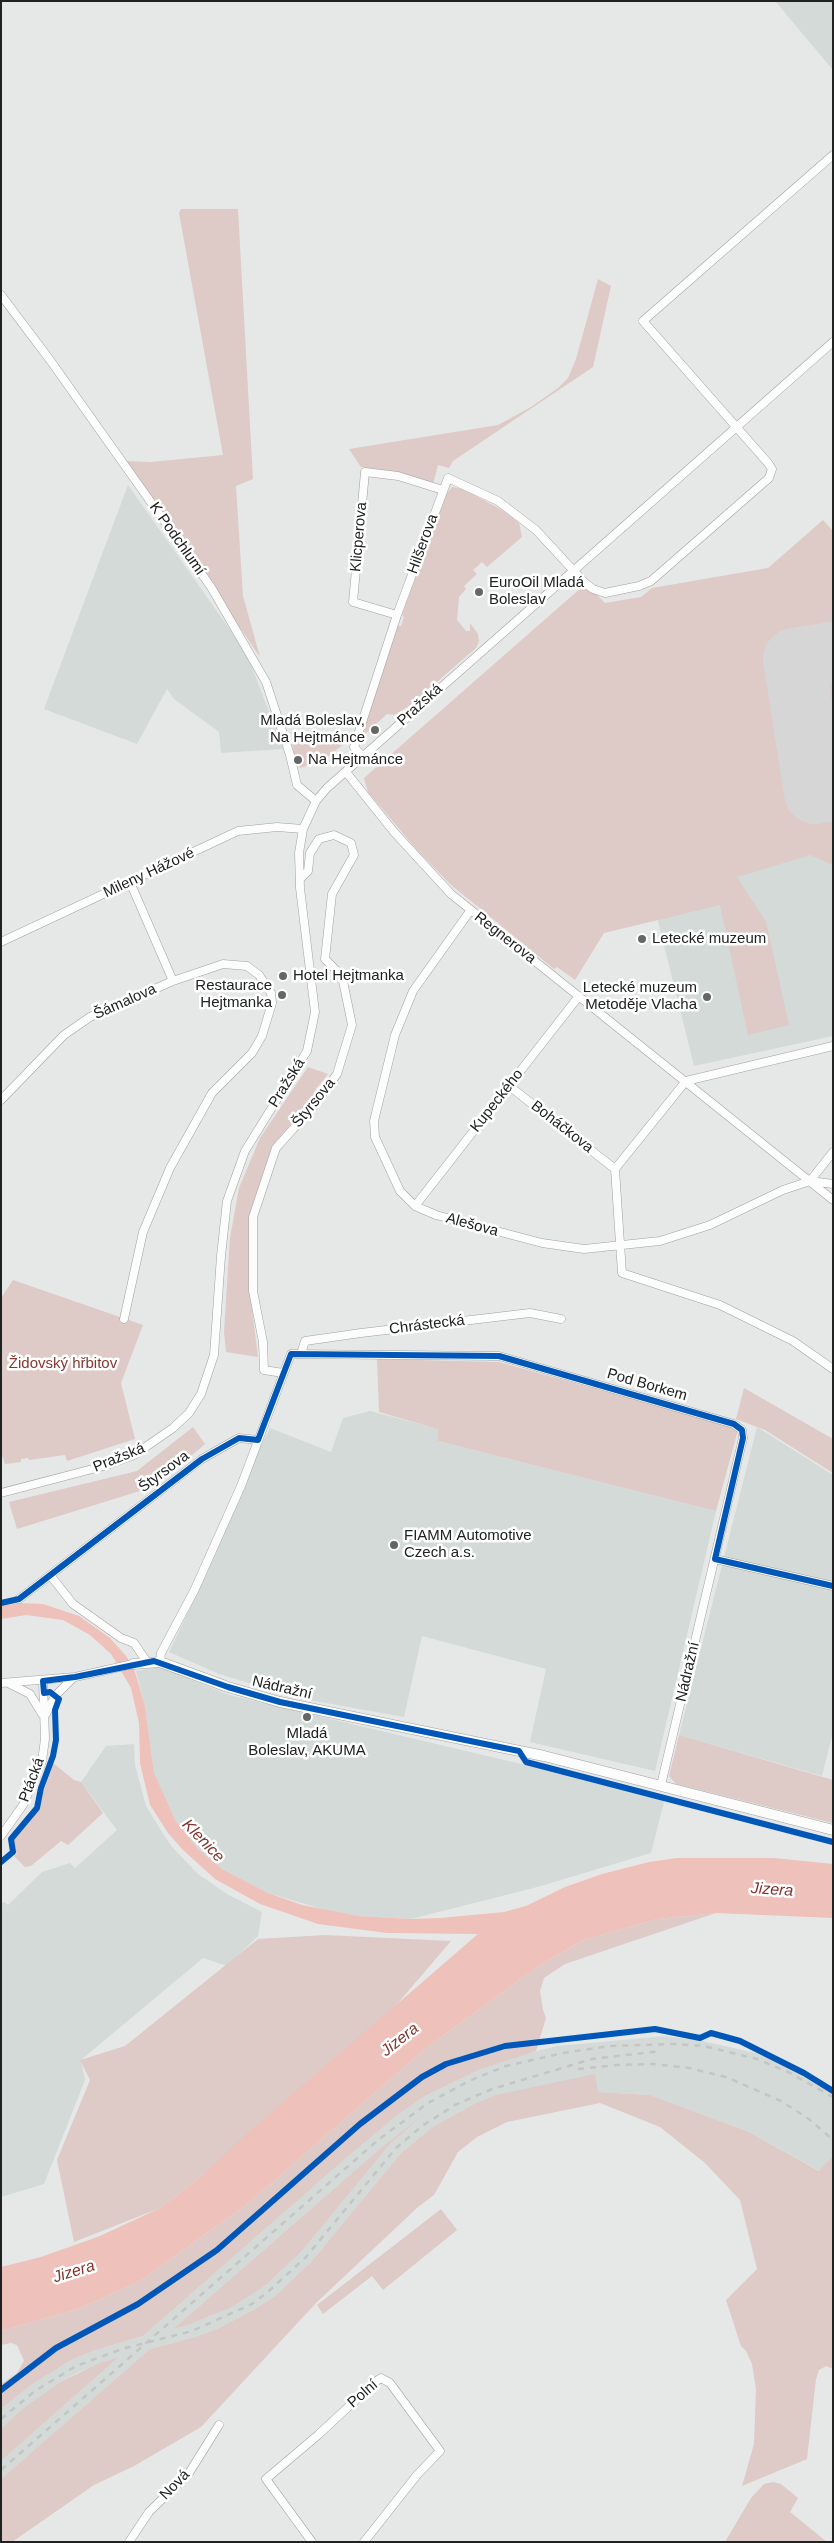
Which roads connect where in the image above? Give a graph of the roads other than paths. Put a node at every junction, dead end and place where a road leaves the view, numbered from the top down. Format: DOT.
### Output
graph roads {
  1 [pos="833,154"];
  2 [pos="1,295"];
  3 [pos="833,342"];
  4 [pos="737,426"];
  5 [pos="443,490"];
  6 [pos="574,570"];
  7 [pos="397,615"];
  8 [pos="363,757"];
  9 [pos="346,772"];
  10 [pos="316,801"];
  11 [pos="303,829"];
  12 [pos="300,879"];
  13 [pos="130,882"];
  14 [pos="470,911"];
  15 [pos="1,942"];
  16 [pos="173,981"];
  17 [pos="579,996"];
  18 [pos="833,1046"];
  19 [pos="686,1081"];
  20 [pos="508,1085"];
  21 [pos="1,1100"];
  22 [pos="833,1152"];
  23 [pos="615,1170"];
  24 [pos="810,1182"];
  25 [pos="833,1184"];
  26 [pos="833,1200"];
  27 [pos="415,1206"];
  28 [pos="622,1246"];
  29 [pos="124,1319"];
  30 [pos="561,1319"];
  31 [pos="301,1354"];
  32 [pos="833,1369"];
  33 [pos="284,1373"];
  34 [pos="258,1440"];
  35 [pos="1,1493"];
  36 [pos="715,1559"];
  37 [pos="50,1575"];
  38 [pos="833,1586"];
  39 [pos="19,1599"];
  40 [pos="147,1662"];
  41 [pos="160,1662"];
  42 [pos="133,1664"];
  43 [pos="74,1677"];
  44 [pos="43,1680"];
  45 [pos="4,1683"];
  46 [pos="44,1718"];
  47 [pos="661,1785"];
  48 [pos="833,1830"];
  49 [pos="1,1836"];
  50 [pos="218,2425"];
  51 [pos="131,2541"];
  52 [pos="312,2542"];
  53 [pos="364,2542"];
  1 -- 4 [label="street"];
  2 -- 10 [label="street, K Podchlumí"];
  3 -- 4 [label="street, Pražská"];
  4 -- 6 [label="street, Pražská"];
  4 -- 6 [label="street"];
  5 -- 6 [label="street"];
  5 -- 7 [label="street, Hilšerova"];
  5 -- 7 [label="street, Klicperova"];
  6 -- 8 [label="street, Pražská"];
  7 -- 8 [label="street, Hilšerova"];
  8 -- 9 [label="street, Pražská"];
  9 -- 10 [label="street, Pražská"];
  9 -- 14 [label="street, Regnerova"];
  10 -- 11 [label="street, Pražská"];
  11 -- 12 [label="street, Pražská"];
  11 -- 13 [label="street, Mileny Hážové"];
  12 -- 33 [label="street, Štyrsova"];
  12 -- 35 [label="street, Pražská"];
  13 -- 15 [label="street, Mileny Hážové"];
  13 -- 16 [label="street, Šámalova"];
  14 -- 17 [label="street, Regnerova"];
  14 -- 27 [label="street, Alešova"];
  16 -- 21 [label="street, Šámalova"];
  16 -- 29 [label="street"];
  17 -- 19 [label="street, Regnerova"];
  17 -- 20 [label="street, Kupeckého"];
  18 -- 19 [label="street"];
  19 -- 23 [label="street"];
  19 -- 24 [label="street, Regnerova"];
  20 -- 23 [label="street, Boháčkova"];
  20 -- 27 [label="street, Kupeckého"];
  22 -- 24 [label="street"];
  23 -- 28 [label="street"];
  24 -- 25 [label="street"];
  24 -- 26 [label="street, Regnerova"];
  24 -- 28 [label="street, Alešova"];
  27 -- 28 [label="street, Alešova"];
  28 -- 32 [label="street"];
  30 -- 31 [label="street, Chrástecká"];
  31 -- 33 [label="street, Pod Borkem"];
  31 -- 36 [label="street, Pod Borkem"];
  33 -- 34 [label="street"];
  34 -- 37 [label="street, Štyrsova"];
  34 -- 41 [label="street"];
  36 -- 38 [label="street"];
  36 -- 47 [label="street, Nádražní"];
  37 -- 39 [label="street, Štyrsova"];
  37 -- 40 [label="street"];
  40 -- 41 [label="street, Nádražní"];
  40 -- 42 [label="street, Nádražní"];
  41 -- 47 [label="street, Nádražní"];
  42 -- 43 [label="street, Nádražní"];
  43 -- 44 [label="street, Nádražní"];
  43 -- 46 [label="street, Ptácká"];
  44 -- 45 [label="street, Nádražní"];
  44 -- 46 [label="street, Ptácká"];
  45 -- 46 [label="street, Ptácká"];
  46 -- 49 [label="street, Ptácká"];
  47 -- 48 [label="street, Nádražní"];
  50 -- 51 [label="street, Nová"];
  52 -- 53 [label="street, Polní"];
}
